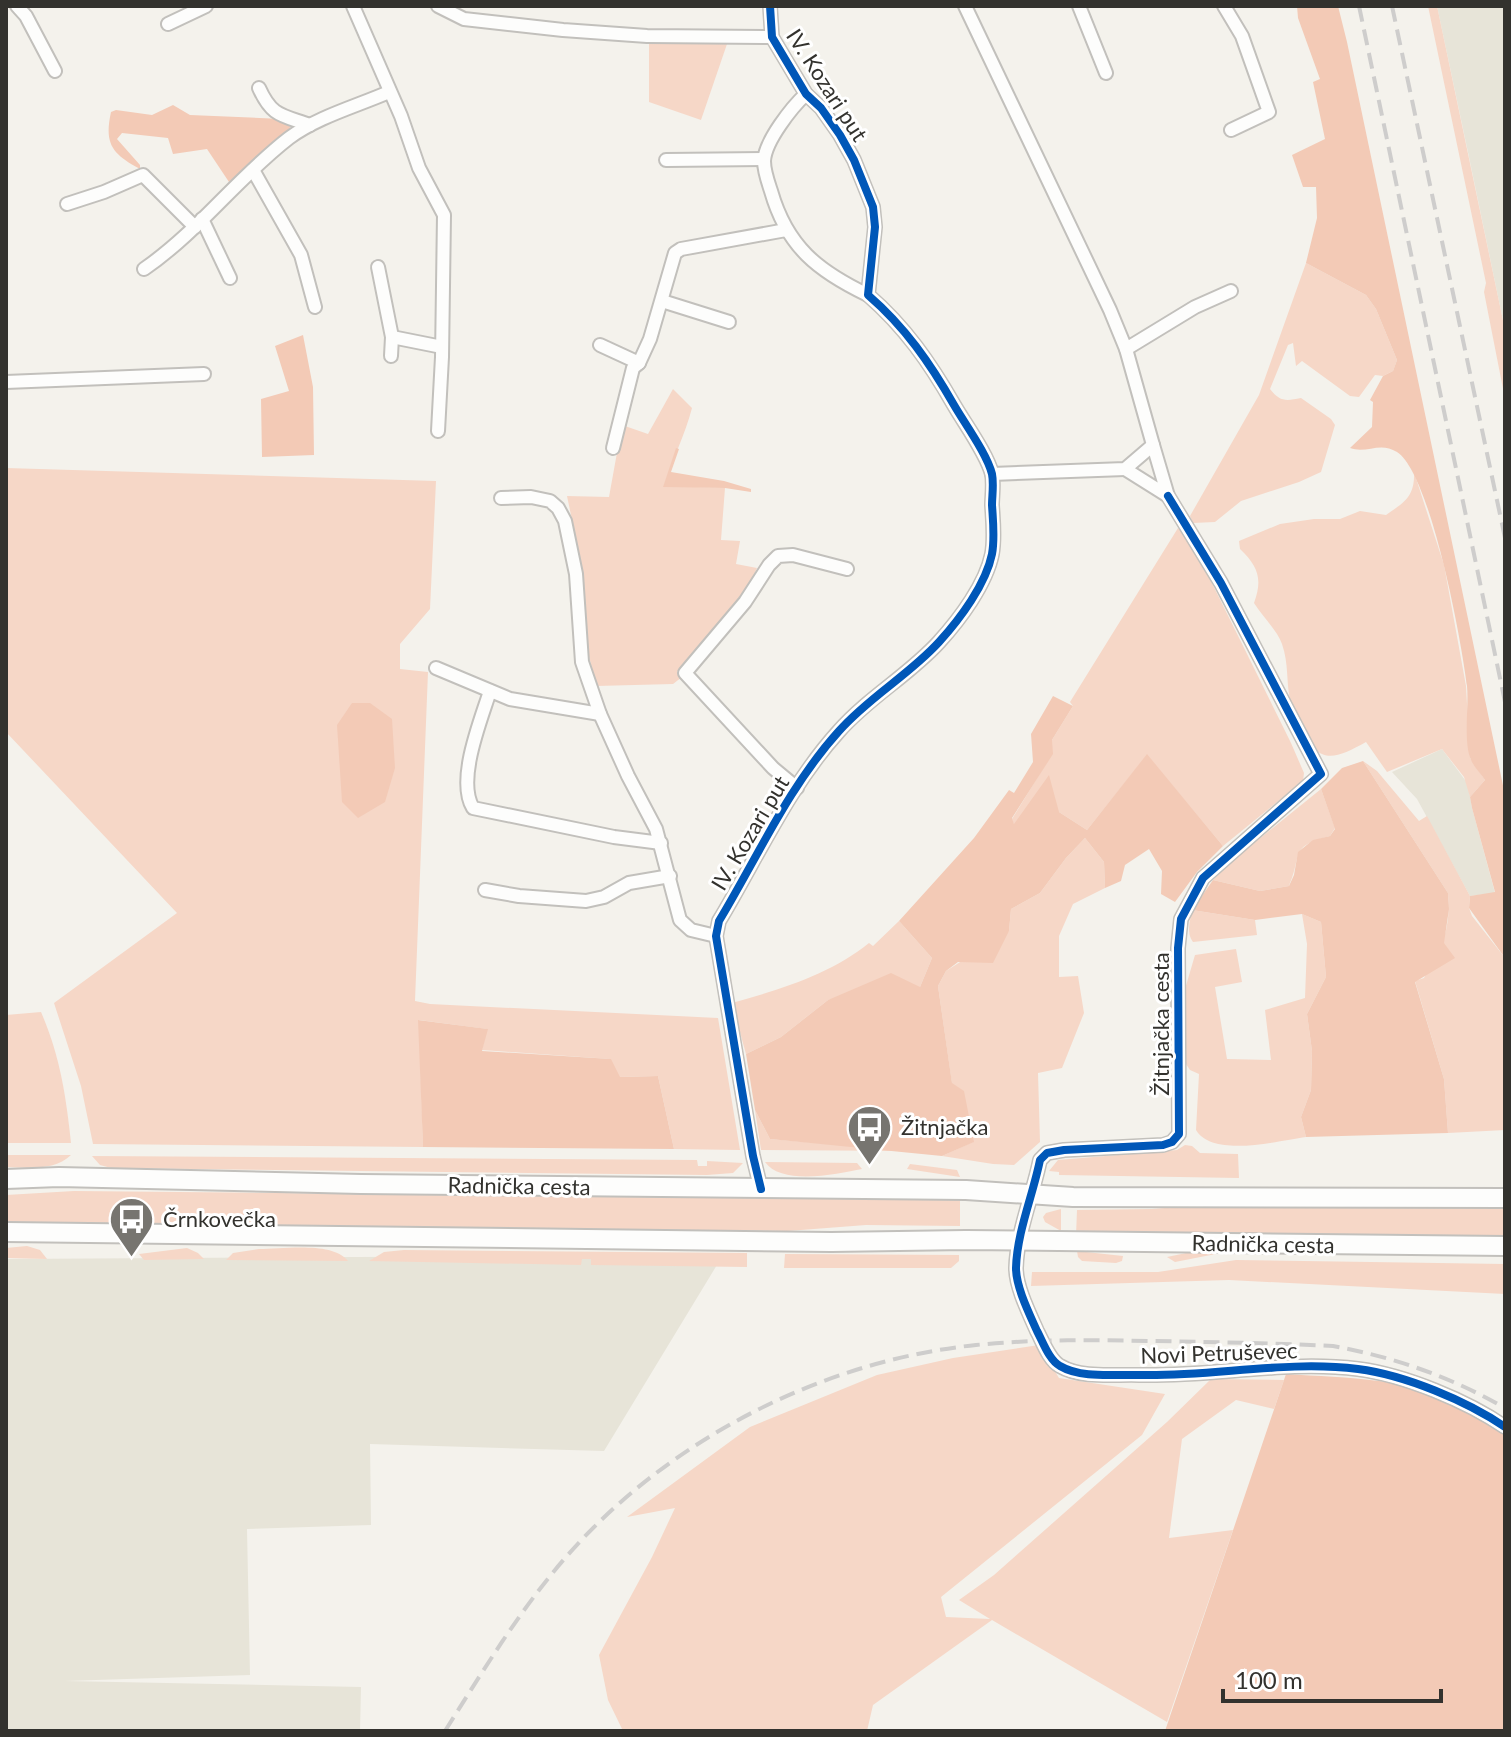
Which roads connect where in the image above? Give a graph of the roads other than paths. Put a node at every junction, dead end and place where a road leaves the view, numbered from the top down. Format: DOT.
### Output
graph roads {
  1 [pos="17,6"];
  2 [pos="206,6"];
  3 [pos="353,6"];
  4 [pos="438,6"];
  5 [pos="770,6"];
  6 [pos="965,6"];
  7 [pos="1079,6"];
  8 [pos="1224,6"];
  9 [pos="168,24"];
  10 [pos="772,37"];
  11 [pos="55,71"];
  12 [pos="1106,73"];
  13 [pos="259,88"];
  14 [pos="389,92"];
  15 [pos="806,94"];
  16 [pos="310,125"];
  17 [pos="1231,130"];
  18 [pos="764,159"];
  19 [pos="666,160"];
  20 [pos="253,170"];
  21 [pos="67,204"];
  22 [pos="198,223"];
  23 [pos="786,230"];
  24 [pos="378,267"];
  25 [pos="144,269"];
  26 [pos="230,278"];
  27 [pos="1231,291"];
  28 [pos="868,295"];
  29 [pos="662,301"];
  30 [pos="315,307"];
  31 [pos="729,322"];
  32 [pos="392,337"];
  33 [pos="600,345"];
  34 [pos="442,347"];
  35 [pos="1126,349"];
  36 [pos="391,356"];
  37 [pos="639,363"];
  38 [pos="204,374"];
  39 [pos="6,382"];
  40 [pos="438,431"];
  41 [pos="1153,445"];
  42 [pos="613,448"];
  43 [pos="1125,469"];
  44 [pos="992,474"];
  45 [pos="1168,496"];
  46 [pos="501,498"];
  47 [pos="847,569"];
  48 [pos="436,668"];
  49 [pos="490,691"];
  50 [pos="600,714"];
  51 [pos="797,788"];
  52 [pos="661,843"];
  53 [pos="670,876"];
  54 [pos="485,890"];
  55 [pos="716,936"];
  56 [pos="6,1179"];
  57 [pos="761,1189"];
  58 [pos="1032,1194"];
  59 [pos="1505,1198"];
  60 [pos="6,1232"];
  61 [pos="1021,1242"];
  62 [pos="1505,1246"];
  63 [pos="1505,1427"];
  1 -- 11 [label="street"];
  2 -- 9 [label="street"];
  3 -- 14 [label="street"];
  4 -- 10 [label="street"];
  5 -- 10 [label="street, IV. Kozari put"];
  6 -- 35 [label="street"];
  7 -- 12 [label="street"];
  8 -- 17 [label="street"];
  10 -- 15 [label="street, IV. Kozari put"];
  13 -- 16 [label="street"];
  14 -- 16 [label="street"];
  14 -- 34 [label="street"];
  15 -- 18 [label="street"];
  15 -- 28 [label="street, IV. Kozari put"];
  16 -- 20 [label="street"];
  18 -- 19 [label="street"];
  18 -- 23 [label="street"];
  20 -- 22 [label="street"];
  20 -- 30 [label="street"];
  21 -- 22 [label="street"];
  22 -- 25 [label="street"];
  22 -- 26 [label="street"];
  23 -- 28 [label="street"];
  23 -- 29 [label="street"];
  24 -- 32 [label="street"];
  27 -- 35 [label="street"];
  28 -- 44 [label="street, IV. Kozari put"];
  29 -- 31 [label="street"];
  29 -- 37 [label="street"];
  32 -- 34 [label="street"];
  32 -- 36 [label="street"];
  33 -- 37 [label="street"];
  34 -- 40 [label="street"];
  35 -- 41 [label="street"];
  37 -- 42 [label="street"];
  38 -- 39 [label="street"];
  41 -- 43 [label="street"];
  41 -- 45 [label="street"];
  43 -- 44 [label="street"];
  43 -- 45 [label="street"];
  44 -- 51 [label="street, IV. Kozari put"];
  45 -- 58 [label="street, Žitnjačka cesta"];
  46 -- 50 [label="street"];
  47 -- 51 [label="street, IV. Kozari put"];
  48 -- 49 [label="street"];
  49 -- 50 [label="street"];
  49 -- 52 [label="street"];
  50 -- 52 [label="street"];
  51 -- 55 [label="street, IV. Kozari put"];
  52 -- 53 [label="street"];
  53 -- 54 [label="street"];
  53 -- 55 [label="street"];
  55 -- 57 [label="street"];
  56 -- 57 [label="main road, Radnička cesta"];
  57 -- 58 [label="main road, Radnička cesta"];
  58 -- 59 [label="main road, Radnička cesta"];
  58 -- 61 [label="street"];
  60 -- 61 [label="main road, Radnička cesta"];
  61 -- 62 [label="main road, Radnička cesta"];
  61 -- 63 [label="street, Novi Petruševec"];
}
